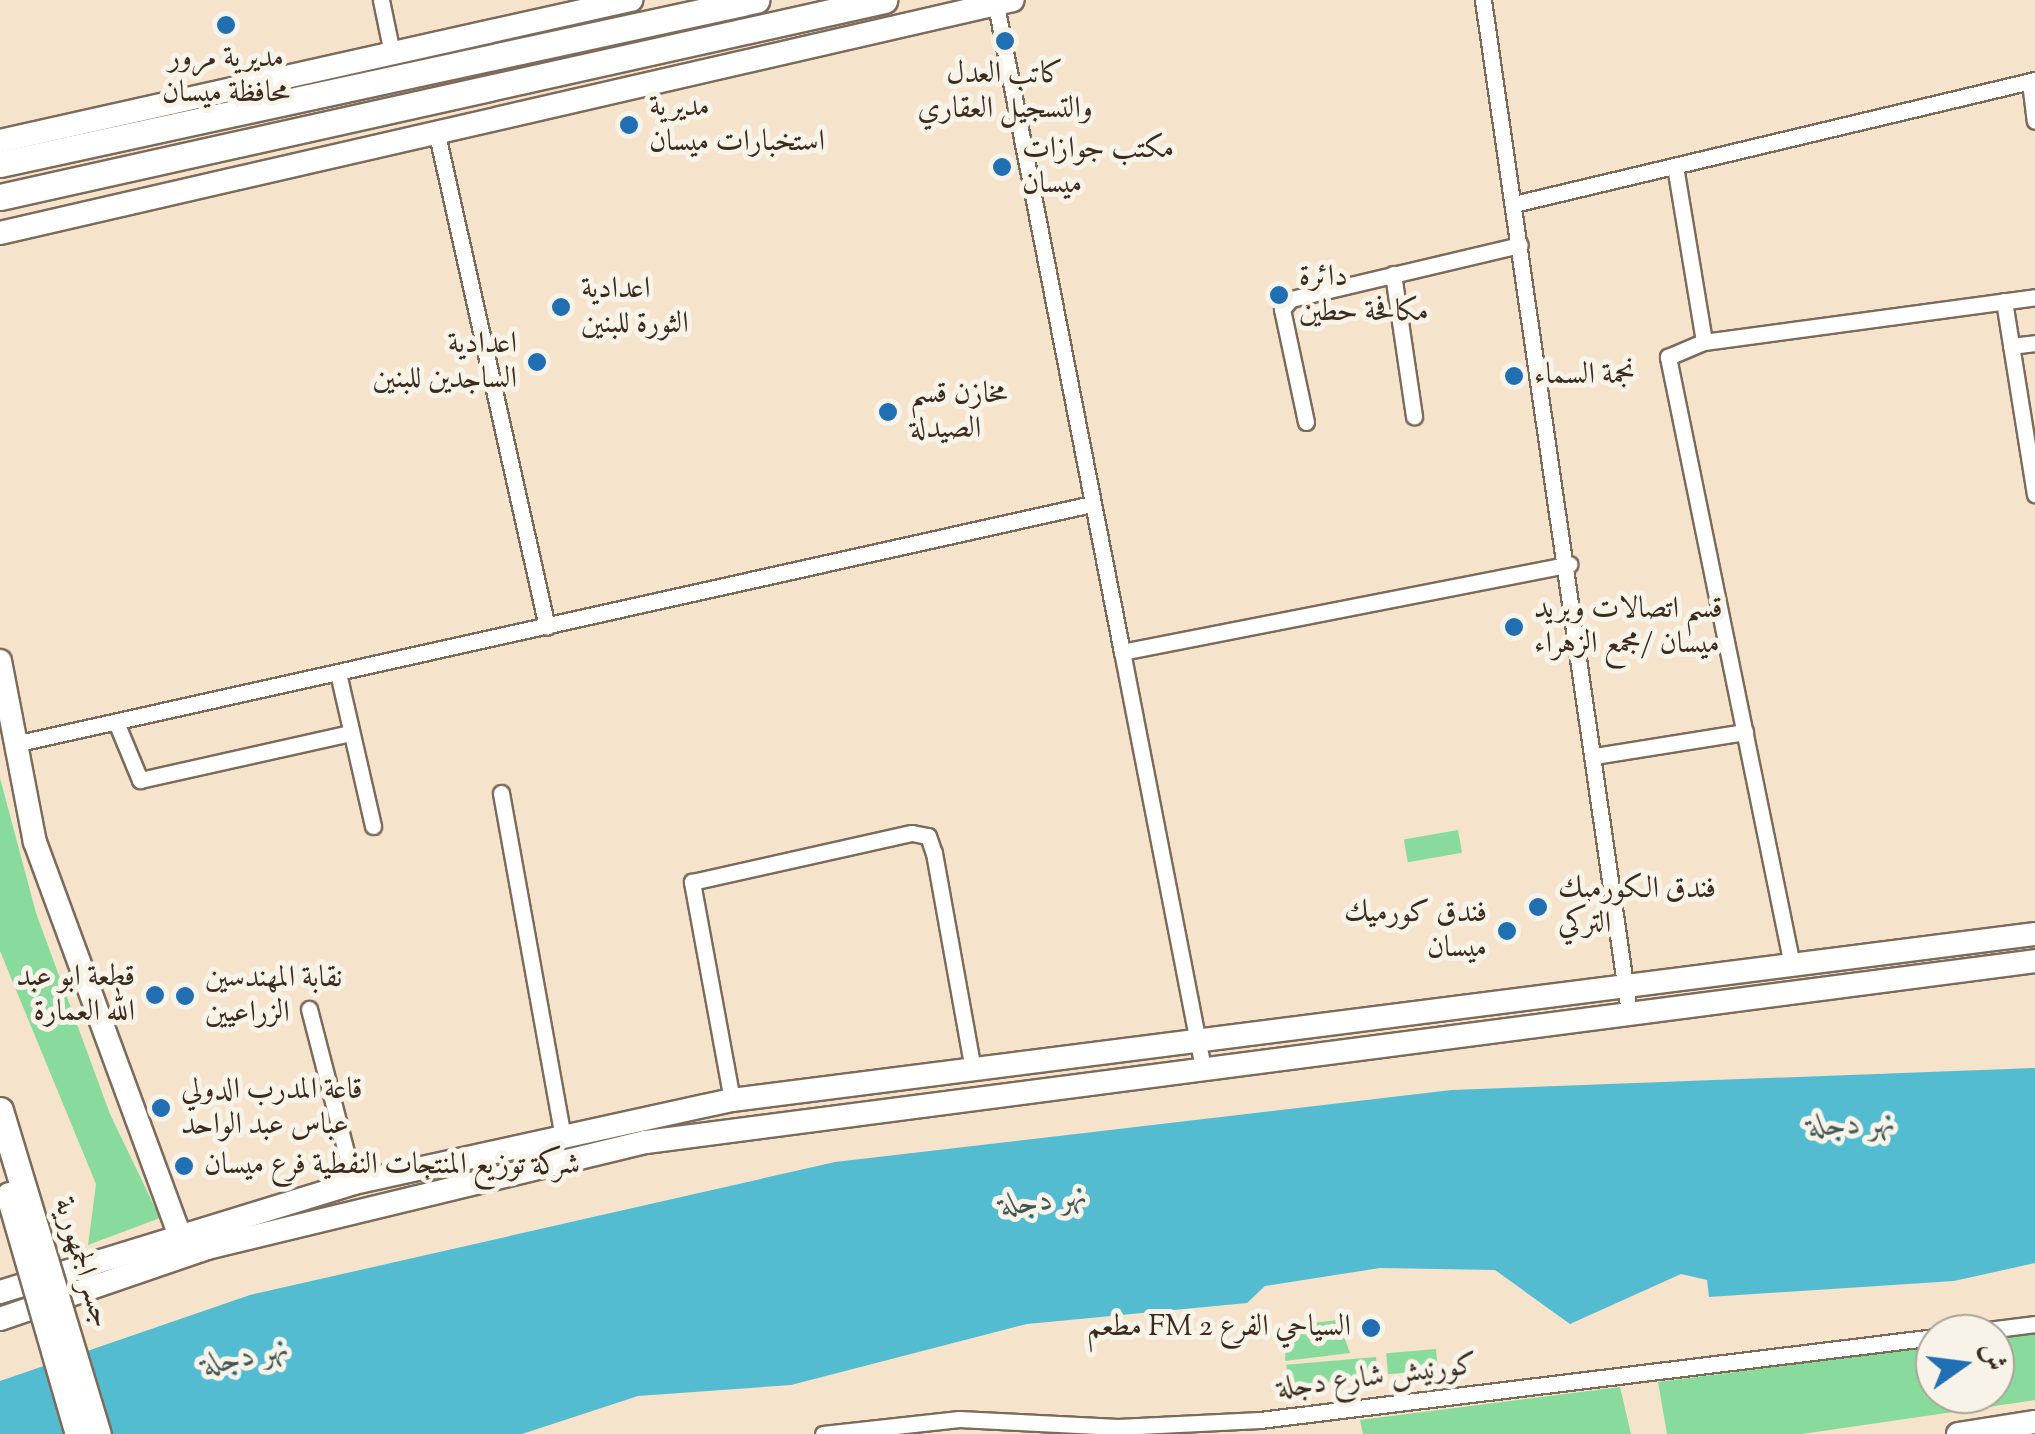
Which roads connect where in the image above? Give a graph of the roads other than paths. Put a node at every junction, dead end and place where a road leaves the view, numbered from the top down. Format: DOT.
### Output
graph roads {
  1 [pos="381,0"];
  2 [pos="632,0"];
  3 [pos="756,0"];
  4 [pos="884,0"];
  5 [pos="1483,0"];
  6 [pos="1001,1"];
  7 [pos="707,5"];
  8 [pos="564,7"];
  9 [pos="714,52"];
  10 [pos="392,53"];
  11 [pos="2033,81"];
  12 [pos="2035,121"];
  13 [pos="436,130"];
  14 [pos="0,141"];
  15 [pos="0,164"];
  16 [pos="1675,166"];
  17 [pos="0,197"];
  18 [pos="1514,204"];
  19 [pos="0,234"];
  20 [pos="1520,245"];
  21 [pos="1394,274"];
  22 [pos="2035,297"];
  23 [pos="2004,302"];
  24 [pos="1704,342"];
  25 [pos="2035,343"];
  26 [pos="2011,346"];
  27 [pos="1414,416"];
  28 [pos="1306,422"];
  29 [pos="2033,464"];
  30 [pos="2035,495"];
  31 [pos="1092,504"];
  32 [pos="1569,564"];
  33 [pos="547,626"];
  34 [pos="1122,652"];
  35 [pos="0,661"];
  36 [pos="338,673"];
  37 [pos="116,722"];
  38 [pos="1745,732"];
  39 [pos="351,733"];
  40 [pos="18,743"];
  41 [pos="1595,756"];
  42 [pos="501,793"];
  43 [pos="373,826"];
  44 [pos="2035,934"];
  45 [pos="2035,961"];
  46 [pos="1792,966"];
  47 [pos="1625,985"];
  48 [pos="309,1009"];
  49 [pos="1629,1012"];
  50 [pos="1348,1022"];
  51 [pos="1198,1042"];
  52 [pos="1352,1049"];
  53 [pos="1203,1068"];
  54 [pos="973,1070"];
  55 [pos="732,1100"];
  56 [pos="0,1110"];
  57 [pos="562,1133"];
  58 [pos="0,1166"];
  59 [pos="354,1183"];
  60 [pos="180,1234"];
  61 [pos="0,1292"];
  62 [pos="0,1319"];
  63 [pos="1915,1339"];
  64 [pos="2035,1422"];
  65 [pos="1261,1427"];
  66 [pos="78,1434"];
  67 [pos="98,1434"];
  68 [pos="823,1434"];
  69 [pos="1958,1434"];
  1 -- 10 [label="street"];
  2 -- 8 [label="street"];
  3 -- 7 [label="main road"];
  4 -- 9 [label="main road"];
  5 -- 18 [label="street"];
  6 -- 9 [label="street"];
  6 -- 31 [label="street"];
  7 -- 15 [label="main road"];
  8 -- 10 [label="street"];
  9 -- 13 [label="street"];
  9 -- 17 [label="main road"];
  10 -- 14 [label="street"];
  11 -- 12 [label="street"];
  11 -- 16 [label="street"];
  13 -- 19 [label="street"];
  13 -- 33 [label="street"];
  16 -- 18 [label="street"];
  16 -- 24 [label="street"];
  18 -- 20 [label="street"];
  20 -- 21 [label="street"];
  20 -- 32 [label="street"];
  21 -- 27 [label="street"];
  21 -- 28 [label="street"];
  22 -- 23 [label="street"];
  23 -- 24 [label="street"];
  23 -- 26 [label="street"];
  24 -- 38 [label="street"];
  25 -- 26 [label="street"];
  26 -- 29 [label="street"];
  29 -- 30 [label="street"];
  31 -- 33 [label="street"];
  31 -- 34 [label="street"];
  32 -- 34 [label="street"];
  32 -- 41 [label="street"];
  33 -- 36 [label="street"];
  34 -- 51 [label="street"];
  35 -- 40 [label="street"];
  36 -- 37 [label="street"];
  36 -- 39 [label="street"];
  37 -- 39 [label="street"];
  37 -- 40 [label="street"];
  38 -- 41 [label="street"];
  38 -- 46 [label="street"];
  39 -- 43 [label="street"];
  40 -- 60 [label="street"];
  41 -- 47 [label="street"];
  42 -- 57 [label="street"];
  44 -- 46 [label="street"];
  45 -- 49 [label="street"];
  46 -- 47 [label="street"];
  47 -- 49 [label="street"];
  47 -- 50 [label="street"];
  48 -- 59 [label="street"];
  49 -- 52 [label="street"];
  50 -- 51 [label="street"];
  50 -- 52 [label="street"];
  51 -- 53 [label="street"];
  51 -- 54 [label="street"];
  52 -- 53 [label="street"];
  53 -- 62 [label="street"];
  54 -- 55 [label="street"];
  54 -- 55 [label="street"];
  55 -- 57 [label="street"];
  56 -- 67 [label="main road, جسر الجمهورية, bridge"];
  57 -- 59 [label="street"];
  58 -- 66 [label="main road, جسر الجمهورية, bridge"];
  59 -- 60 [label="street"];
  60 -- 61 [label="street"];
  63 -- 65 [label="street, كورنيش شارع دجلة"];
  64 -- 69 [label="street"];
  65 -- 68 [label="street, كورنيش شارع دجلة"];
}
